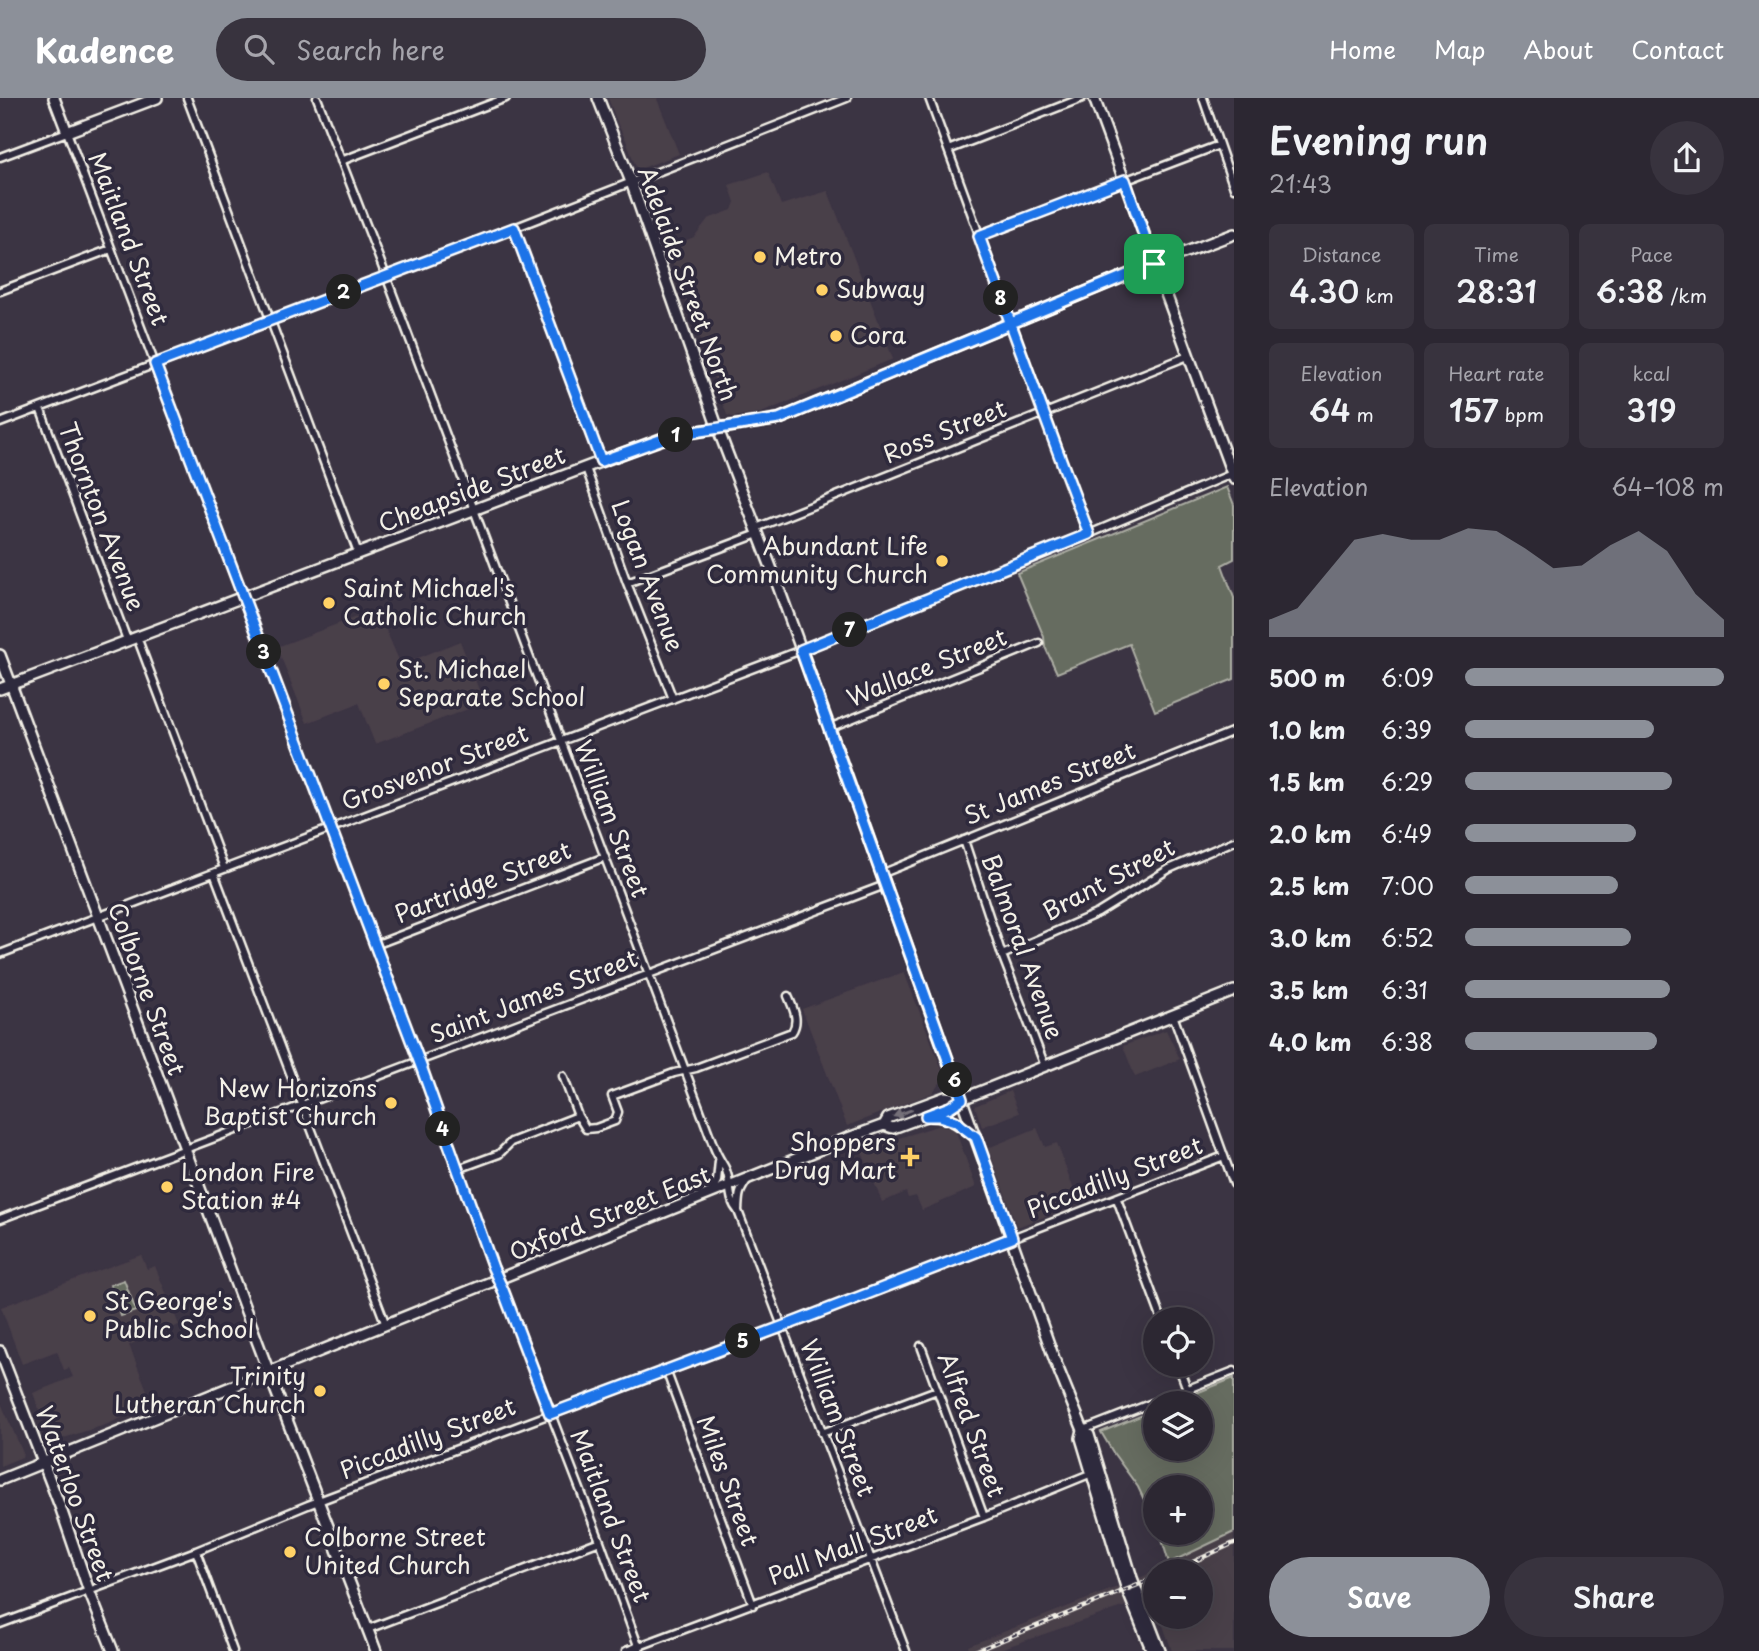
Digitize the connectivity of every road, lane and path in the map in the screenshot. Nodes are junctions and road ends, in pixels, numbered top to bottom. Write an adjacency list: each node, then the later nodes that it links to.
1 (54, 98): 12 (main road, Maitland Street)
2 (158, 98): 12 (main road)
3 (187, 98): 27 (street)
4 (317, 98): 16 (street, William Street)
5 (506, 98): 16 (street)
6 (598, 98): 18 (main road, Adelaide Street North)
7 (847, 98): 18 (street)
8 (929, 98): 14 (street)
9 (1082, 98): 14 (street)
10 (1094, 98): 17 (main road)
11 (1203, 98): 13 (street)
12 (67, 132): 15 (street); 23 (street, Maitland Street)
13 (1219, 145): 17 (street); 19 (street)
14 (948, 150): 22 (street)
15 (0, 157)
16 (341, 160): 25 (street, William Street)
17 (1125, 180): 22 (street); 24 (main road)
18 (631, 182): 20 (street); 34 (main road, Adelaide Street North)
19 (1234, 188)
20 (514, 228): 25 (street); 35 (street)
21 (1234, 234): 24 (main road, Cheapside Street)
22 (979, 236): 28 (street)
23 (111, 249): 26 (street); 30 (street, Maitland Street)
24 (1154, 264): 28 (main road, Cheapside Street); 29 (main road)
25 (386, 276): 27 (street); 38 (street, William Street)
26 (0, 291)
27 (271, 319): 30 (street); 41 (street)
28 (1010, 323): 32 (street); 34 (main road, Cheapside Street)
29 (1188, 356): 32 (street, Ross Street); 37 (main road)
30 (155, 364): 31 (street); 43 (street, Maitland Street)
31 (40, 408): 33 (street); 44 (street, Thornton Avenue)
32 (1044, 414): 39 (street, Ross Street); 40 (street)
33 (0, 423)
34 (718, 429): 35 (main road, Cheapside Street); 39 (main road, Adelaide Street North)
35 (601, 461): 36 (main road, Cheapside Street)
36 (586, 468): 38 (main road, Cheapside Street); 42 (street, Logan Avenue)
37 (1233, 475): 40 (street, Grosvenor Street)
38 (474, 510): 41 (main road, Cheapside Street); 53 (street, William Street)
39 (757, 531): 42 (street, Ross Street); 46 (main road, Adelaide Street North)
40 (1089, 534): 46 (street, Grosvenor Street)
41 (358, 553): 43 (main road, Cheapside Street)
42 (628, 583): 50 (street, Logan Avenue)
43 (243, 596): 44 (main road, Cheapside Street); 54 (street, Maitland Street)
44 (132, 638): 48 (main road, Cheapside Street); 58 (street, Thornton Avenue)
45 (1039, 643): 51 (street, Wallace Street)
46 (801, 650): 50 (street, Grosvenor Street); 51 (main road, Adelaide Street North)
47 (0, 655): 48 (main road, Colborne Street)
48 (11, 685): 49 (main road, Cheapside Street); 62 (main road, Colborne Street)
49 (0, 689)
50 (673, 699): 53 (street, Grosvenor Street)
51 (829, 728): 60 (main road, Adelaide Street North)
52 (1234, 731): 55 (street, St James Street)
53 (561, 741): 54 (street, Grosvenor Street); 57 (street, William Street)
54 (330, 828): 58 (street, Grosvenor Street); 63 (street, Maitland Street)
55 (964, 840): 60 (street, St James Street); 65 (street, Balmoral Avenue)
56 (1234, 841): 65 (street, Brant Street)
57 (605, 857): 63 (street, Partridge Street); 66 (street, William Street)
58 (224, 869): 59 (street, Grosvenor Street)
59 (214, 873): 62 (street, Grosvenor Street); 75 (street)
60 (881, 874): 61 (main road, Adelaide Street North)
61 (885, 885): 66 (street, Saint James Street); 74 (main road, Adelaide Street North)
62 (99, 917): 64 (street, Grosvenor Street); 80 (main road, Colborne Street)
63 (375, 945): 70 (street, Maitland Street)
64 (0, 954)
65 (1003, 955): 71 (street, Balmoral Avenue)
66 (649, 974): 70 (street, Saint James Street); 72 (street, William Street)
67 (1234, 991): 69 (main road, Oxford Street East)
68 (788, 996): 72 (street)
69 (1172, 1015): 71 (main road, Oxford Street East); 81 (street)
70 (419, 1061): 75 (street, Saint James Street); 83 (street, Maitland Street)
71 (1045, 1066): 74 (main road, Oxford Street East)
72 (686, 1071): 76 (street); 82 (street, William Street)
73 (563, 1076): 76 (street)
74 (962, 1099): 77 (main road, Oxford Street East); 78 (main road, Oxford Street East, one-way to 78); 79 (main road, Adelaide Street North)
75 (302, 1106): 80 (street, Saint James Street); 94 (street)
76 (578, 1116): 83 (street)
77 (926, 1116): 78 (main road, Oxford Street East); 79 (main road)
78 (884, 1125): 84 (main road, Oxford Street East)
79 (976, 1137): 91 (main road, Adelaide Street North)
80 (185, 1150): 90 (street, Saint James Street); 100 (main road, Colborne Street)
81 (1224, 1156): 85 (street); 88 (street, Piccadilly Street)
82 (719, 1161): 86 (street, William Street); 87 (street)
83 (458, 1168): 92 (street, Maitland Street)
84 (748, 1179): 86 (main road, Oxford Street East); 89 (street)
85 (1234, 1184)
86 (729, 1186): 87 (main road, Oxford Street East); 89 (street, William Street)
87 (709, 1195): 92 (main road, Oxford Street East)
88 (1117, 1199): 91 (street, Piccadilly Street); 93 (street)
89 (737, 1211): 95 (street, William Street)
90 (0, 1219)
91 (1012, 1238): 95 (street, Piccadilly Street); 105 (main road, Adelaide Street North)
92 (498, 1280): 94 (main road, Oxford Street East); 104 (street, Maitland Street)
93 (1157, 1307)
94 (386, 1325): 100 (main road, Oxford Street East)
95 (782, 1327): 98 (street, Piccadilly Street); 106 (street, William Street)
96 (921, 1346): 103 (street, Alfred Street)
97 (0, 1351): 107 (main road, Waterloo Street)
98 (666, 1370): 104 (street, Piccadilly Street); 116 (street, Miles Street)
99 (1234, 1371): 102 (street)
100 (269, 1372): 107 (main road, Oxford Street East); 110 (main road, Colborne Street)
101 (1182, 1377): 102 (street)
102 (1187, 1389): 105 (street)
103 (937, 1390): 106 (street); 111 (street, Alfred Street)
104 (550, 1414): 110 (street, Piccadilly Street); 112 (street, Maitland Street)
105 (1083, 1430): 108 (main road, Adelaide Street North); 126 (main road, Adelaide Street North)
106 (822, 1433): 114 (street, William Street)
107 (43, 1463): 109 (main road, Oxford Street East); 115 (main road, Waterloo Street)
108 (1092, 1473): 111 (street, Pall Mall Street); 125 (main road, Adelaide Street North)
109 (0, 1480)
110 (318, 1501): 113 (street, Piccadilly Street); 118 (main road, Colborne Street)
111 (984, 1517): 114 (street, Pall Mall Street)
112 (600, 1541): 118 (street); 119 (street, Maitland Street)
113 (196, 1551): 115 (street, Piccadilly Street); 121 (street)
114 (871, 1560): 116 (street, Pall Mall Street); 124 (street, William Street)
115 (89, 1591): 117 (street, Piccadilly Street); 120 (main road, Waterloo Street)
116 (753, 1605): 119 (street, Pall Mall Street)
117 (0, 1624)
118 (368, 1629): 122 (main road, Colborne Street)
119 (639, 1649): 123 (street, Pall Mall Street)
120 (113, 1651)
121 (233, 1651)
122 (376, 1651)
123 (626, 1651)
124 (905, 1651)
125 (1152, 1651)
126 (1160, 1651)

